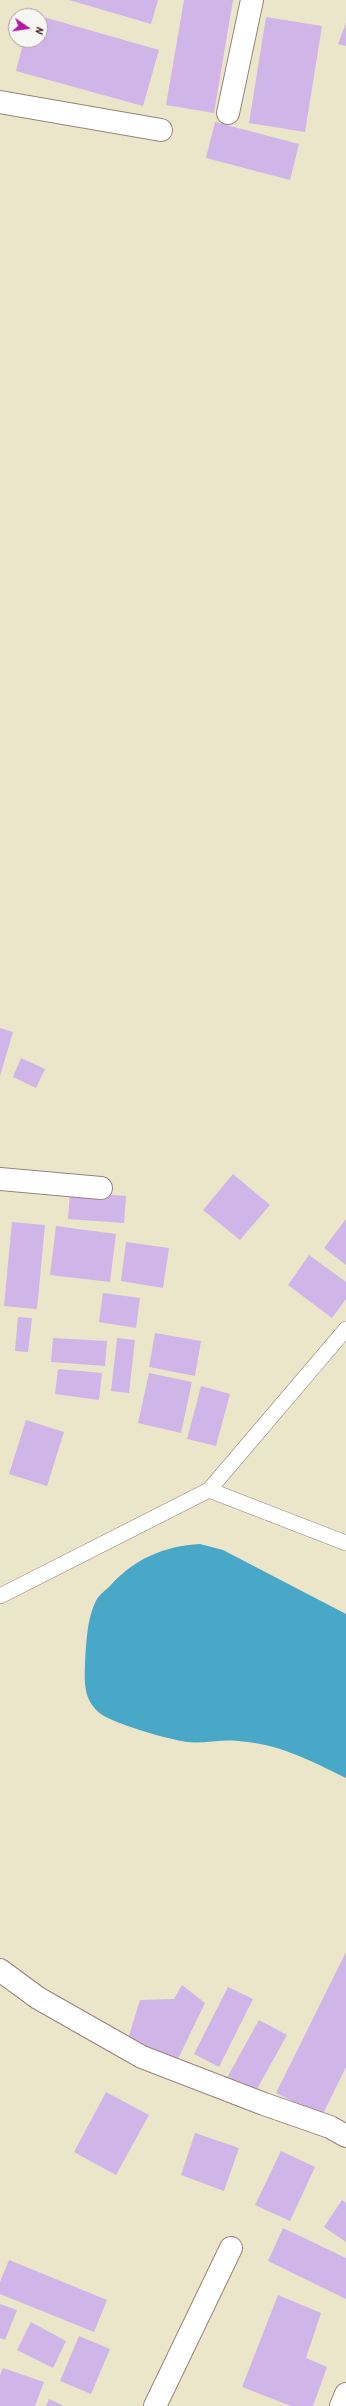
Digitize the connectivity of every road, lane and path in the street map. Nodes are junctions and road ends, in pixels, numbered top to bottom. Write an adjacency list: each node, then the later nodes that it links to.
1 (252, 0): 3 (street)
2 (0, 102): 4 (street)
3 (228, 113)
4 (161, 130)
5 (0, 1179): 6 (street)
6 (100, 1188)
7 (346, 1329): 8 (lane)
8 (209, 1490): 9 (lane); 10 (lane)
9 (346, 1543)
10 (0, 1596)
11 (0, 1970): 12 (street)
12 (346, 2136)
13 (231, 2248): 15 (street)
14 (346, 2394): 16 (street)
15 (155, 2406)
16 (341, 2406)

